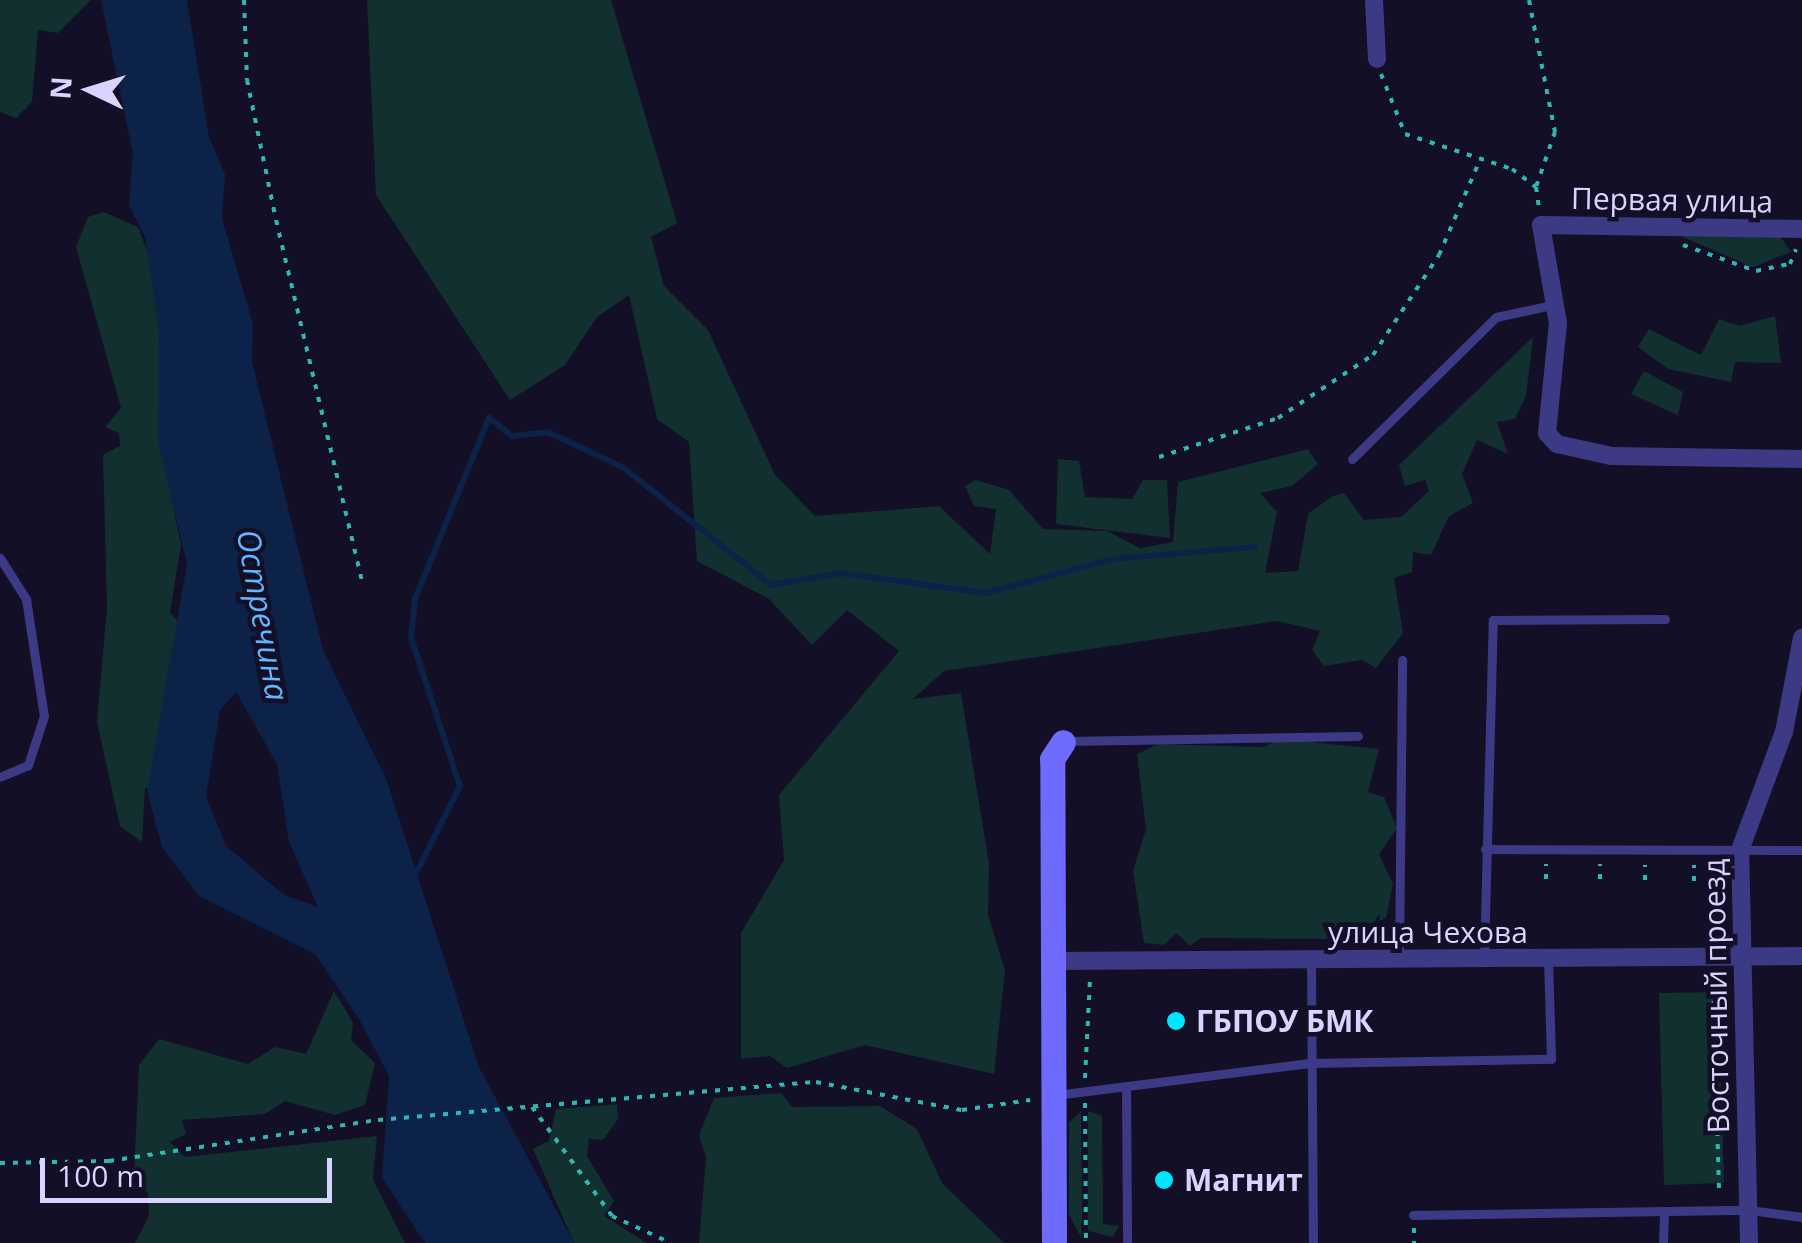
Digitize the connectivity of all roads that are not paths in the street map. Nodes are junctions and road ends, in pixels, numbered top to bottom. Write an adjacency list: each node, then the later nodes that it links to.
1 (1374, 0): 2 (street)
2 (1378, 60)
3 (1802, 230): 4 (street, Первая улица)
4 (1552, 304): 5 (street); 6 (lane)
5 (1802, 459)
6 (1352, 460)
7 (0, 558): 13 (lane)
8 (1665, 619): 14 (lane)
9 (1802, 638): 15 (street, Восточный проезд)
10 (1402, 660): 20 (lane)
11 (1358, 736): 12 (lane)
12 (1063, 742): 23 (street)
13 (0, 777)
14 (1485, 849): 15 (lane); 21 (lane)
15 (1740, 850): 16 (lane); 18 (street, Восточный проезд)
16 (1802, 850)
17 (1802, 956): 18 (street, улица Чехова)
18 (1740, 958): 22 (street, улица Чехова); 27 (street, Восточный проезд)
19 (1310, 960): 20 (street, улица Чехова); 23 (street, улица Чехова); 24 (lane)
20 (1399, 960): 21 (street, улица Чехова)
21 (1484, 960): 22 (street, улица Чехова)
22 (1548, 960): 24 (lane)
23 (1053, 961): 26 (street)
24 (1310, 1063): 25 (lane); 34 (lane)
25 (1126, 1086): 26 (lane); 33 (lane)
26 (1053, 1096): 32 (street)
27 (1749, 1210): 28 (lane); 30 (lane); 31 (street, Восточный проезд)
28 (1664, 1211): 29 (lane); 35 (lane)
29 (1413, 1216)
30 (1802, 1217)
31 (1749, 1237)
32 (1054, 1243)
33 (1128, 1243)
34 (1313, 1243)
35 (1663, 1243)

